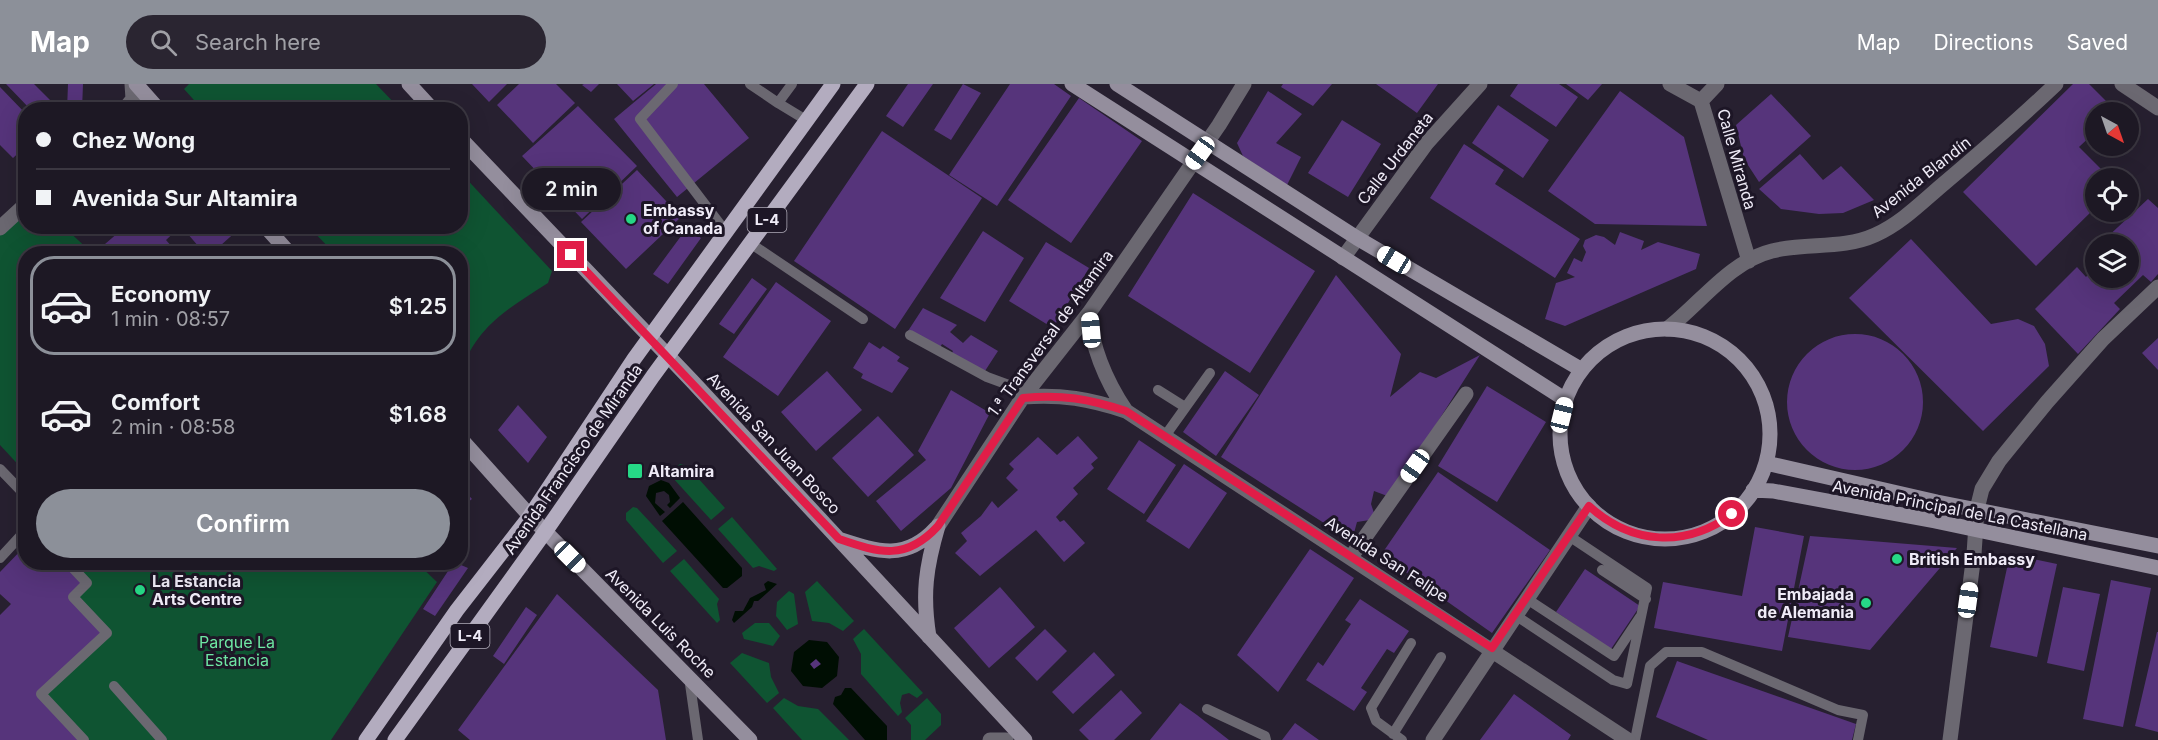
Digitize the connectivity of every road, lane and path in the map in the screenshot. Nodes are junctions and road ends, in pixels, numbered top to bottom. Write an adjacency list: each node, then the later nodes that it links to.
1 (409, 84): 19 (street)
2 (673, 84): 28 (lane)
3 (750, 84): 20 (lane)
4 (792, 84): 20 (lane)
5 (833, 84): 22 (main road, Avenida Francisco de Miranda / L-4)
6 (867, 84): 31 (main road, Avenida Francisco de Miranda / L-4)
7 (1072, 84): 25 (street)
8 (1117, 84): 23 (street)
9 (1244, 84): 23 (street, 1.ª Transversal de Altamira)
10 (1480, 84): 30 (street, Calle Urdaneta)
11 (1670, 84): 16 (street, Calle Miranda)
12 (1717, 84): 16 (street)
13 (2056, 84): 34 (street, Avenida Blandín)
14 (2122, 84): 21 (street)
15 (141, 86): 17 (street); 18 (street)
16 (1701, 101): 34 (street, Calle Miranda)
17 (131, 102)
18 (153, 102)
19 (426, 102)
20 (778, 103): 22 (lane)
21 (2158, 108)
22 (806, 120): 28 (main road, Avenida Francisco de Miranda / L-4)
23 (1207, 143): 25 (street, 1.ª Transversal de Altamira); 30 (street)
24 (468, 146): 40 (street, Avenida San Juan Bosco)
25 (1193, 163): 33 (street); 36 (street, 1.ª Transversal de Altamira)
26 (18, 211): 27 (street)
27 (0, 228)
28 (726, 232): 40 (main road, Avenida Francisco de Miranda / L-4)
29 (273, 234): 32 (street)
30 (1357, 238): 33 (street, Calle Urdaneta); 42 (street)
31 (750, 243): 37 (lane); 41 (main road, Avenida Francisco de Miranda / L-4)
32 (283, 246)
33 (1343, 258): 47 (street)
34 (1749, 261): 38 (street, Avenida Blandín)
35 (2158, 287): 57 (street)
36 (1089, 313): 46 (street, 1.ª Transversal de Altamira); 49 (street, Avenida San Felipe)
37 (863, 319)
38 (1667, 329): 42 (street); 52 (street)
39 (910, 335): 46 (lane)
40 (650, 338): 41 (street, Avenida San Juan Bosco); 58 (main road, Avenida Francisco de Miranda / L-4)
41 (668, 356): 61 (main road, Avenida Francisco de Miranda / L-4); 64 (street, Avenida San Juan Bosco)
42 (1582, 370): 47 (street)
43 (1210, 373): 48 (lane)
44 (1158, 390): 48 (lane)
45 (1466, 394): 66 (street)
46 (1026, 395): 49 (street, Avenida San Felipe); 59 (street, 1.ª Transversal de Altamira)
47 (1566, 400): 56 (street)
48 (1185, 407): 50 (lane)
49 (1126, 411): 50 (street, Avenida San Felipe)
50 (1165, 436): 66 (street, Avenida San Felipe)
51 (468, 447): 58 (street, Avenida Luis Roche)
52 (1766, 463): 55 (street); 57 (street, Avenida Principal de La Castellana)
53 (0, 469): 54 (lane)
54 (18, 488)
55 (1754, 490): 56 (street); 60 (street, Avenida Principal de La Castellana)
56 (1589, 506): 62 (street)
57 (1977, 510): 60 (street); 65 (street, Avenida Principal de La Castellana)
58 (530, 516): 61 (street, Avenida Luis Roche); 85 (main road, Avenida Francisco de Miranda / L-4)
59 (938, 526): 64 (street); 75 (street)
60 (1976, 531): 68 (street, Avenida Principal de La Castellana); 97 (street)
61 (545, 532): 79 (street, Avenida Luis Roche); 86 (main road, Avenida Francisco de Miranda / L-4)
62 (1569, 536): 71 (street); 72 (lane)
63 (18, 539): 67 (lane)
64 (839, 539): 75 (street, Avenida San Juan Bosco)
65 (2158, 546)
66 (1351, 557): 77 (street, Avenida San Felipe)
67 (0, 558)
68 (2158, 568)
69 (74, 570): 83 (lane)
70 (1602, 570): 72 (lane)
71 (1527, 599): 73 (lane); 74 (street)
72 (1646, 599): 73 (lane)
73 (1643, 612): 74 (lane)
74 (1515, 615): 77 (street)
75 (929, 637): 91 (street, Avenida San Juan Bosco)
76 (1411, 643): 82 (lane)
77 (1492, 648): 93 (street); 94 (street, Avenida San Felipe)
78 (1441, 657): 82 (lane)
79 (689, 676): 87 (lane); 88 (street, Avenida Luis Roche)
80 (114, 686): 84 (lane)
81 (1207, 709): 92 (lane)
82 (1397, 737)
83 (84, 740)
84 (162, 740)
85 (366, 740)
86 (395, 740)
87 (698, 740)
88 (750, 740)
89 (990, 740): 90 (street)
90 (1006, 740)
91 (1025, 740)
92 (1266, 740)
93 (1432, 740)
94 (1628, 740)
95 (1635, 740): 96 (lane)
96 (1858, 740)
97 (1950, 740)

